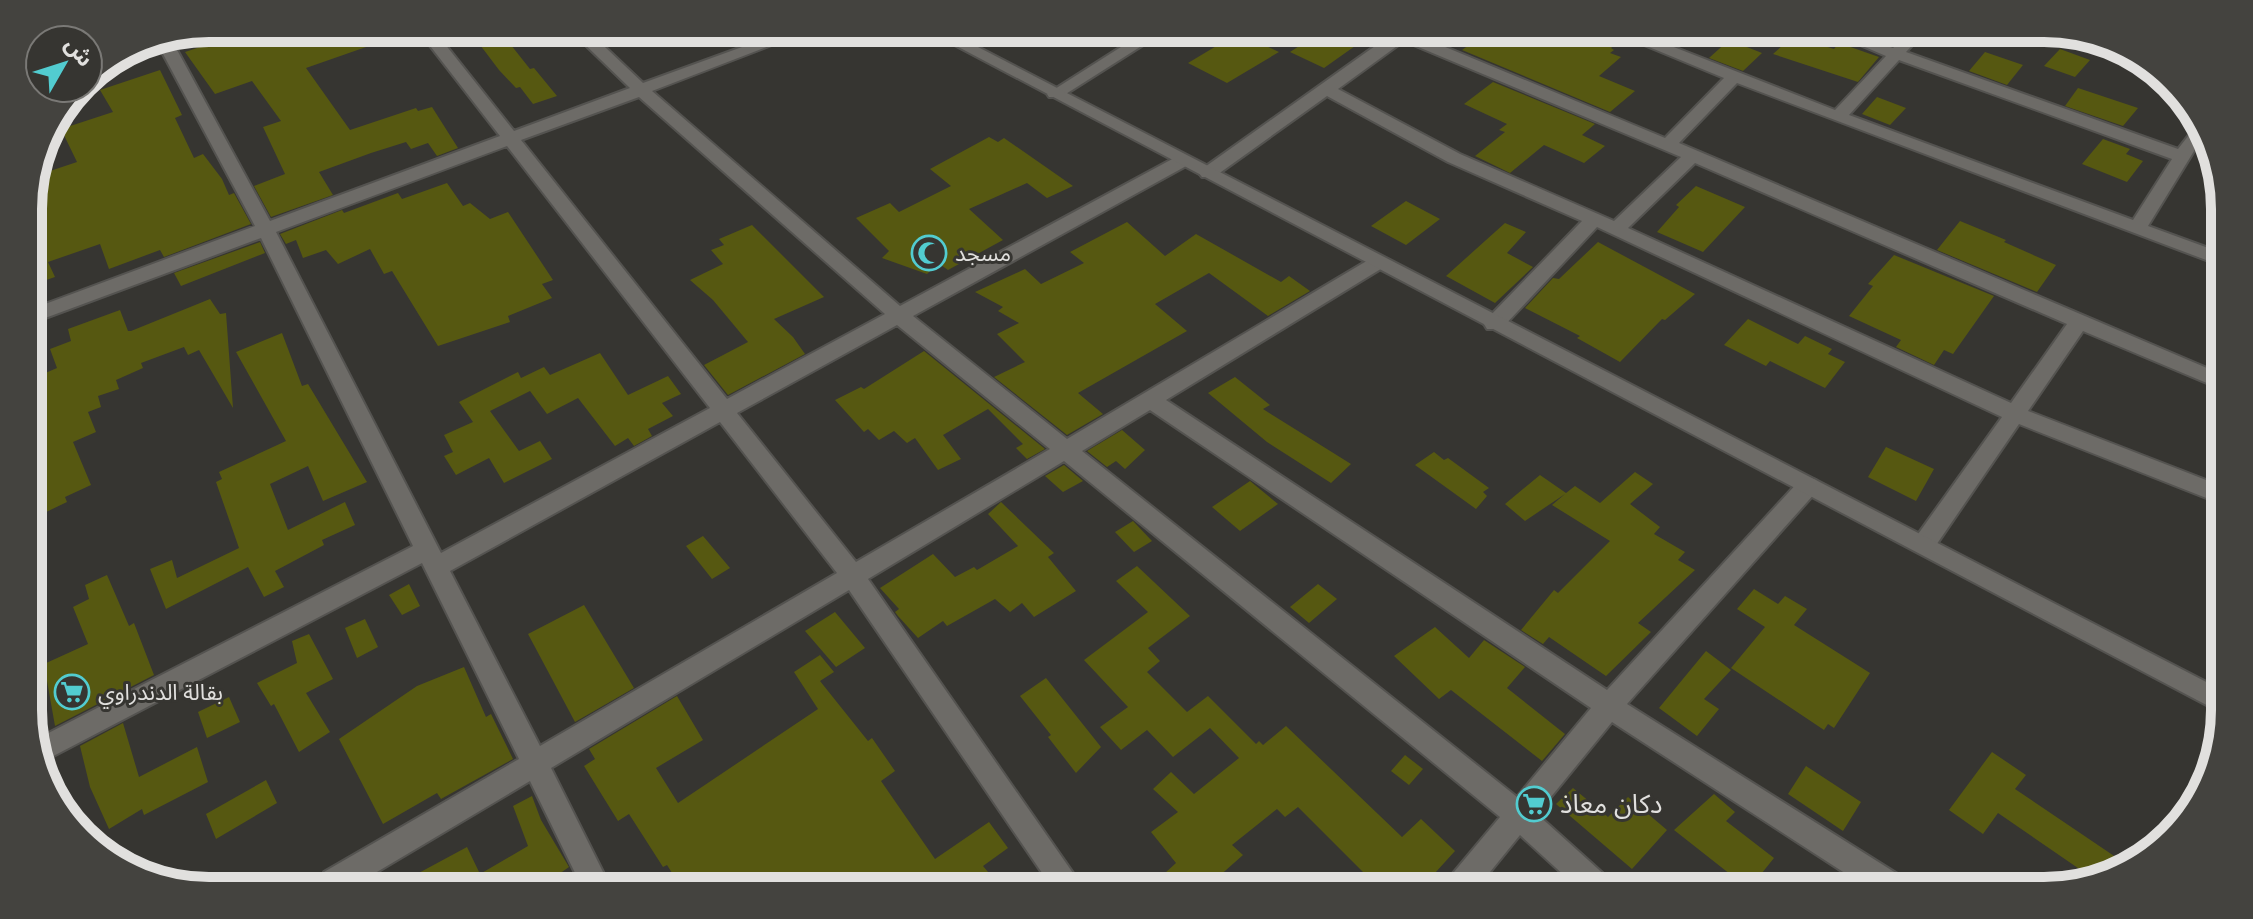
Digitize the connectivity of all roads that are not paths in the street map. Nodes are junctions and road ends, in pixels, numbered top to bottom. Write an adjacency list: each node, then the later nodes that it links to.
1 (435, 42): 18 (street)
2 (591, 42): 15 (street)
3 (771, 42): 15 (street)
4 (957, 42): 16 (street)
5 (1139, 42): 16 (street)
6 (1393, 42): 14 (street)
7 (1419, 42): 20 (street)
8 (1646, 42): 13 (street)
9 (1863, 42): 12 (street)
10 (1907, 42): 12 (street)
11 (168, 48): 28 (street)
12 (1896, 54): 17 (street); 22 (street)
13 (1735, 76): 17 (street); 20 (street)
14 (1328, 90): 24 (street); 25 (street)
15 (642, 91): 18 (street); 32 (street)
16 (1055, 94): 23 (street)
17 (1838, 117): 27 (street)
18 (510, 136): 28 (street); 37 (street)
19 (2195, 137): 22 (street)
20 (1668, 145): 21 (street)
21 (1693, 155): 26 (street); 33 (street)
22 (2183, 157): 27 (street)
23 (1182, 161): 24 (street); 32 (street)
24 (1208, 173): 30 (street)
25 (1594, 219): 26 (street); 34 (street)
26 (1616, 229): 38 (street)
27 (2137, 229): 29 (street)
28 (266, 230): 31 (street); 43 (street)
29 (2211, 256)
30 (1377, 263): 34 (street); 36 (street)
31 (42, 312)
32 (898, 315): 37 (street); 39 (street)
33 (2080, 321): 35 (street); 38 (street)
34 (1494, 324): 40 (street)
35 (2211, 378)
36 (1150, 399): 39 (street); 46 (street)
37 (725, 412): 43 (street); 44 (street)
38 (2015, 414): 41 (street); 42 (street)
39 (1068, 449): 44 (street); 49 (street)
40 (1808, 486): 42 (street); 46 (street)
41 (2211, 491)
42 (1924, 544): 45 (street)
43 (430, 559): 47 (street); 48 (street)
44 (853, 576): 48 (street); 52 (street)
45 (2211, 696)
46 (1609, 706): 49 (street); 55 (street)
47 (46, 747)
48 (535, 765): 50 (street); 51 (street)
49 (1518, 815): 53 (street); 54 (street)
50 (343, 877)
51 (592, 877)
52 (1062, 877)
53 (1468, 877)
54 (1586, 877)
55 (1877, 877)

